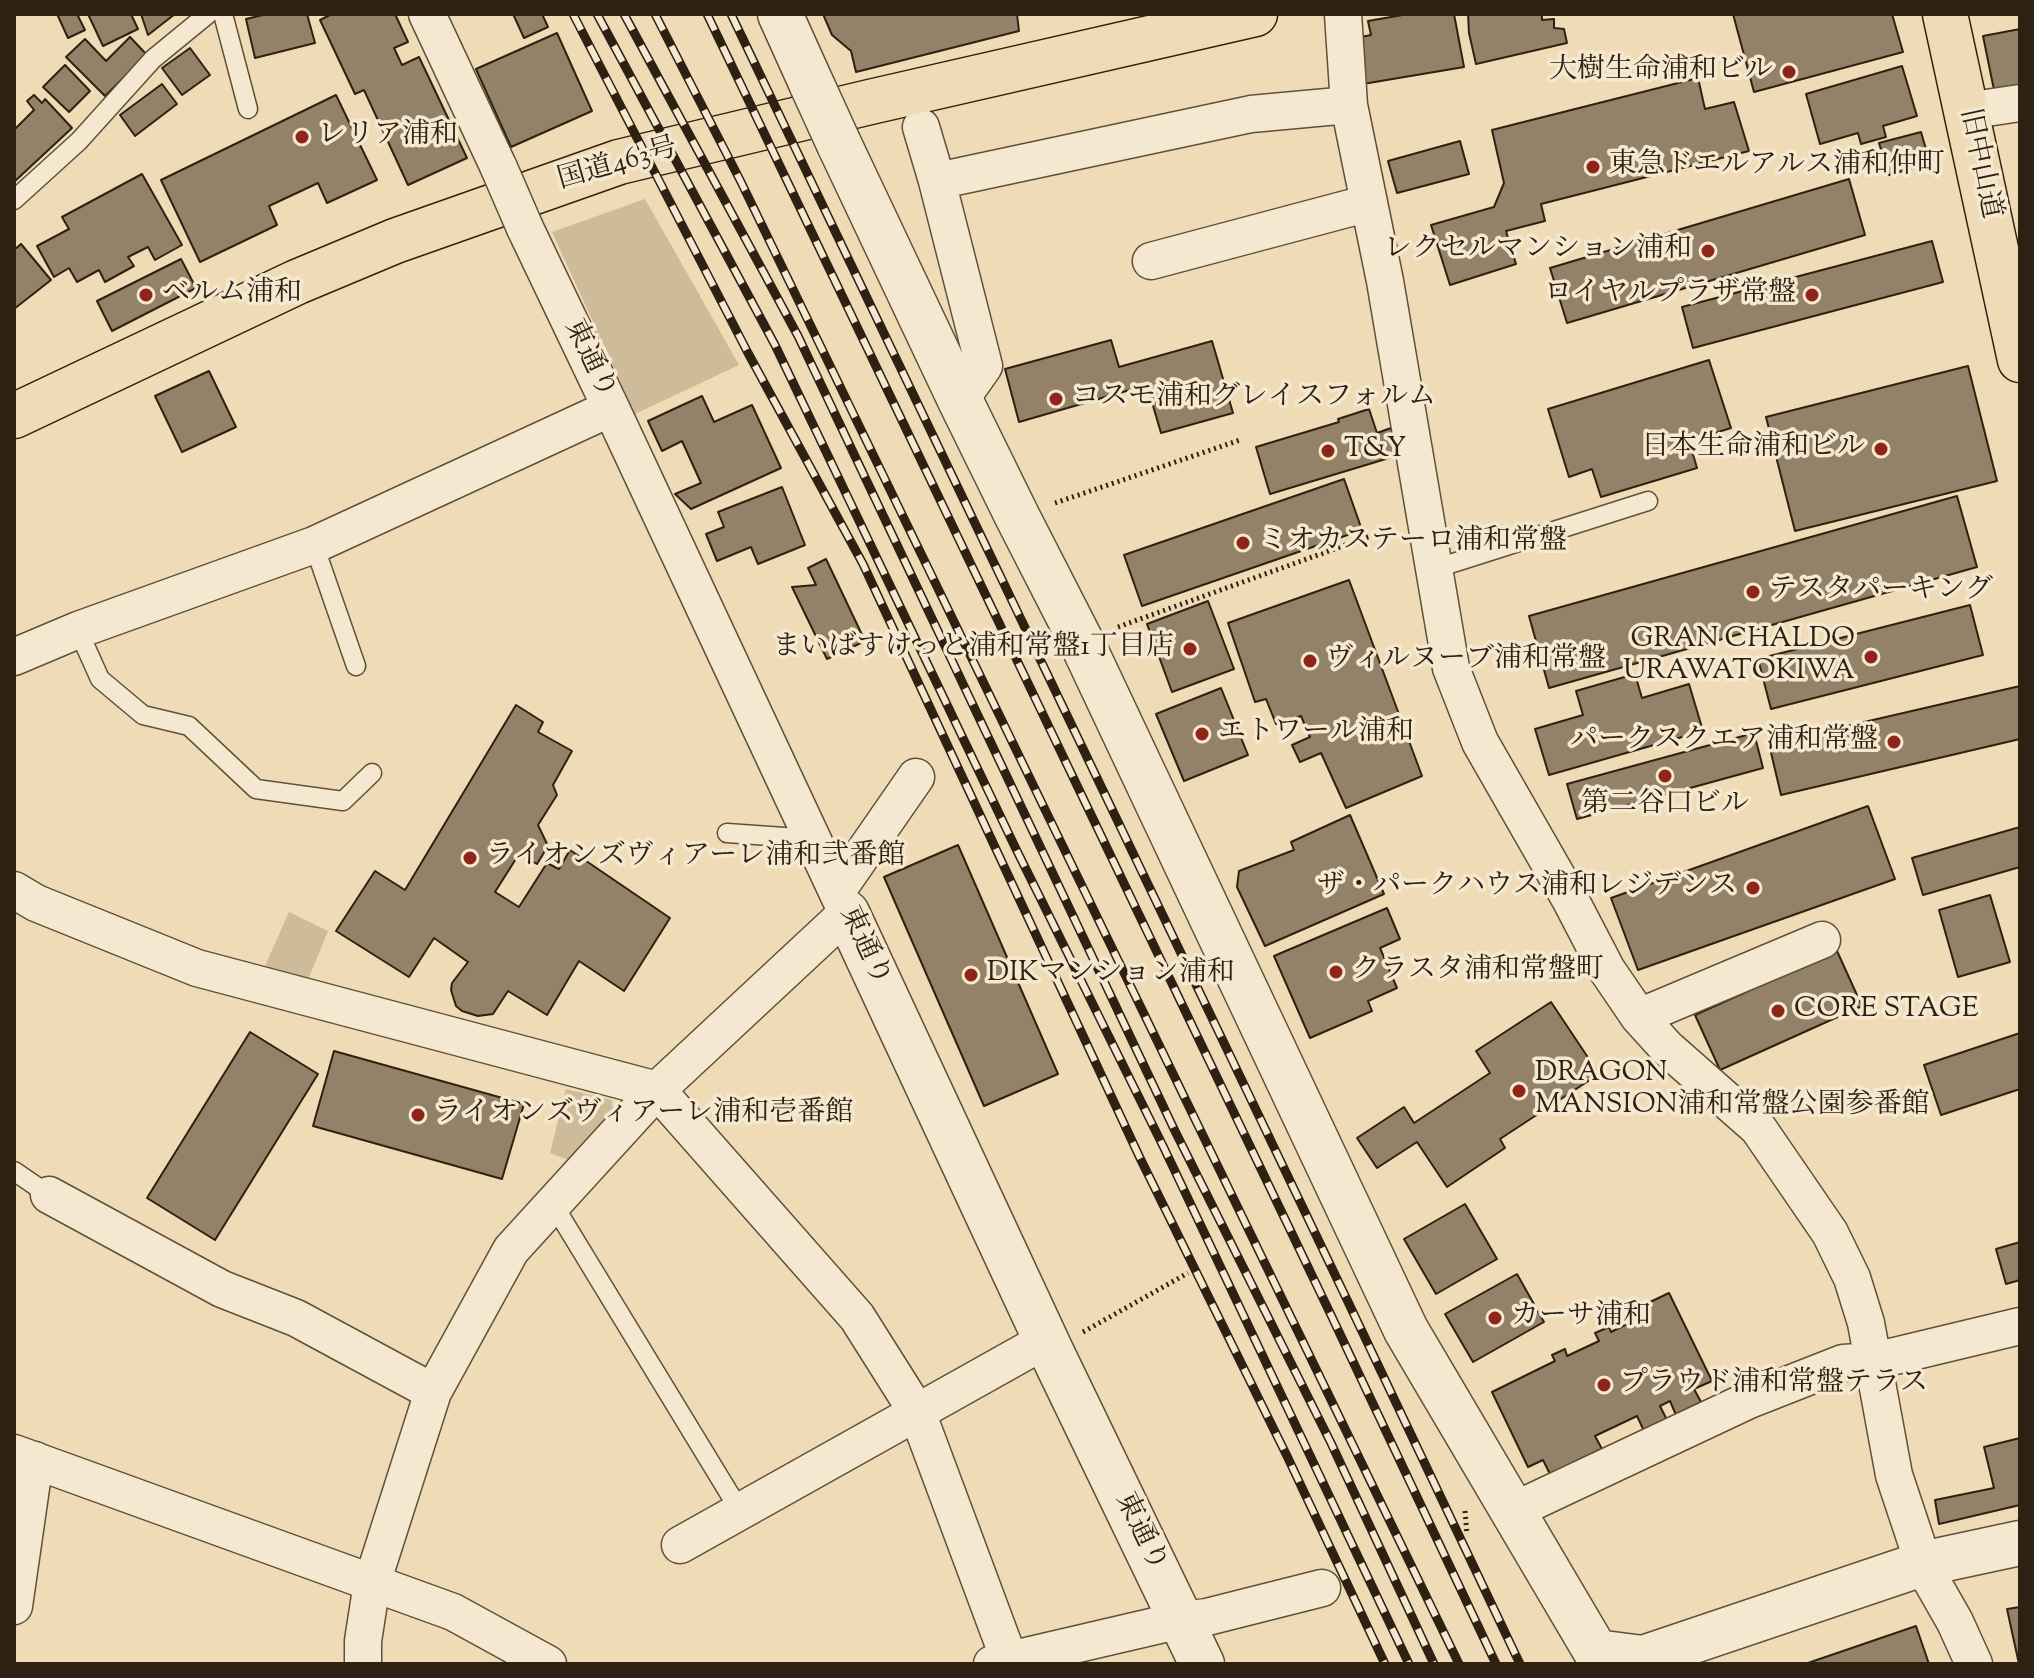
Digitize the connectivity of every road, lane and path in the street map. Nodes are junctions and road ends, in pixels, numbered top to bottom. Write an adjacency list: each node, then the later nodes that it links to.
1 (208, 14): 14 (lane)
2 (223, 14): 10 (lane)
3 (427, 14): 19 (street, 東通り, bridge)
4 (780, 14): 18 (street, bridge)
5 (1255, 14): 20 (main road, 国道463号)
6 (1343, 14): 9 (street)
7 (1945, 14): 11 (main road, 旧中山道)
8 (2020, 103): 11 (street)
9 (1349, 105): 13 (street); 15 (street)
10 (248, 109)
11 (1966, 111): 17 (main road, 旧中山道)
12 (921, 127): 13 (street)
13 (937, 181): 18 (street)
14 (14, 200)
15 (1369, 203): 16 (street); 24 (street)
16 (1151, 261)
17 (2020, 360)
18 (960, 400): 23 (street)
19 (611, 408): 25 (street); 34 (street, 東通り)
20 (14, 416)
21 (1240, 440): 23 (path)
22 (1648, 501): 26 (lane)
23 (1017, 516): 28 (street)
24 (1425, 516): 26 (street); 28 (path)
25 (314, 545): 27 (street); 30 (lane)
26 (1434, 569): 38 (street)
27 (78, 630): 29 (street); 31 (lane)
28 (1081, 641): 52 (street)
29 (14, 657)
30 (356, 666)
31 (372, 773)
32 (916, 777): 36 (street)
33 (727, 833): 34 (lane)
34 (813, 839): 36 (street, 東通り)
35 (14, 890): 39 (street)
36 (842, 902): 39 (street); 45 (street, 東通り)
37 (1822, 940): 38 (street)
38 (1639, 1017): 46 (street)
39 (657, 1090): 42 (street); 48 (street)
40 (14, 1171): 41 (lane)
41 (49, 1195): 47 (street)
42 (553, 1204): 47 (street); 51 (lane)
43 (1188, 1273): 45 (path)
44 (2020, 1326): 46 (street)
45 (1049, 1345): 48 (street); 60 (street, 東通り)
46 (1874, 1361): 52 (street); 56 (street)
47 (433, 1392): 57 (street)
48 (917, 1412): 51 (street); 62 (street)
49 (24, 1456): 57 (street); 59 (street)
50 (1464, 1502): 53 (path)
51 (740, 1511): 55 (street)
52 (1513, 1511): 61 (street)
53 (1467, 1535)
54 (2020, 1543): 56 (street)
55 (680, 1545)
56 (1922, 1564): 61 (street); 66 (street)
57 (372, 1583): 63 (street); 64 (street)
58 (1322, 1588): 60 (street)
59 (14, 1606)
60 (1181, 1620): 62 (street); 65 (street, 東通り)
61 (1593, 1658)
62 (1000, 1661)
63 (363, 1664)
64 (548, 1664)
65 (1202, 1664)
66 (1974, 1664)

